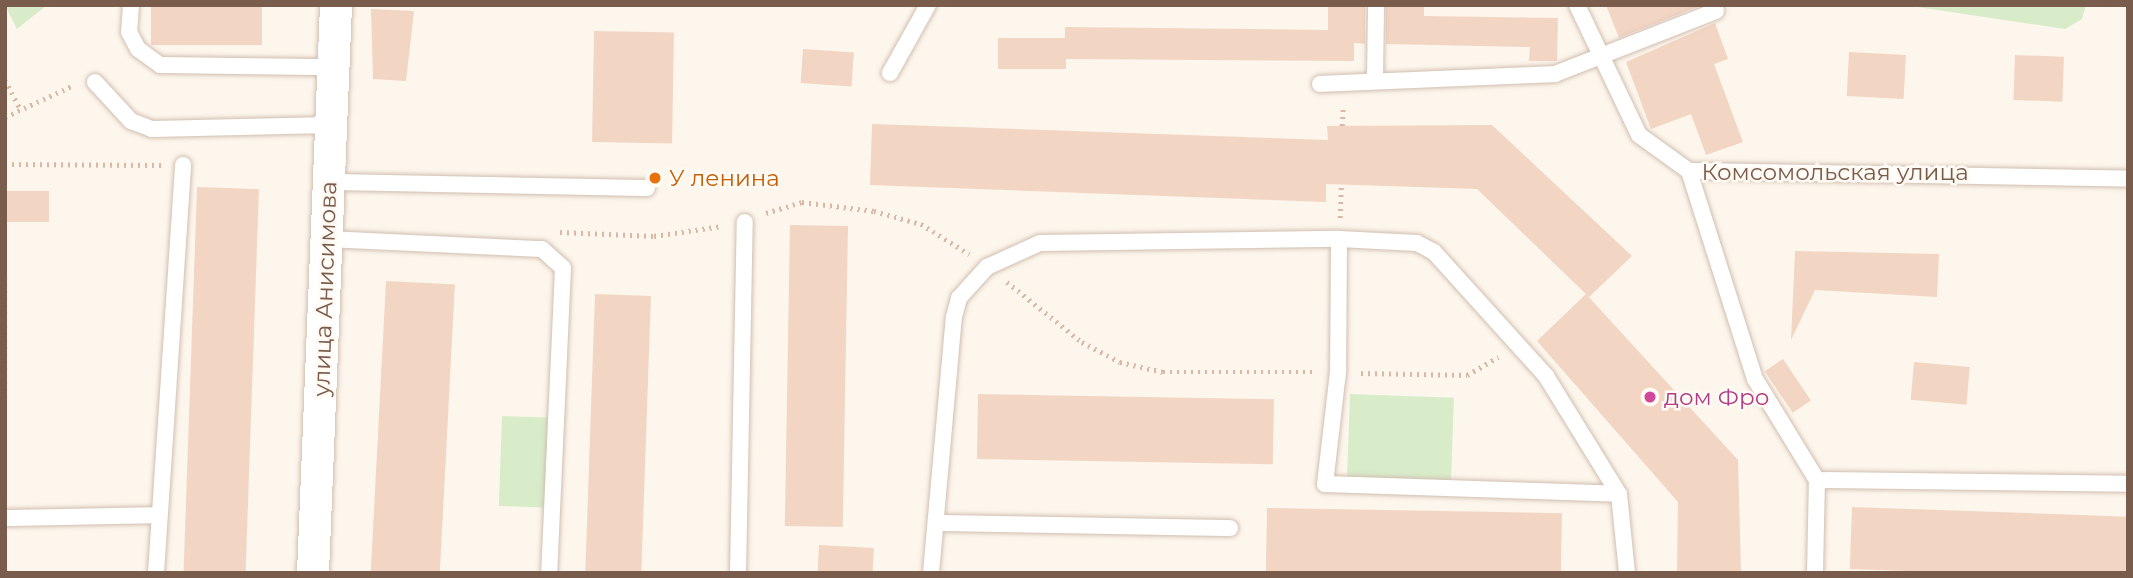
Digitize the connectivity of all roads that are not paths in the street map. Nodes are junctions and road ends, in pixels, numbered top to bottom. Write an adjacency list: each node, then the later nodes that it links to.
1 (131, 5): 8 (lane)
2 (336, 5): 8 (street, улица Анисимова)
3 (928, 5): 9 (lane)
4 (1376, 5): 10 (lane)
5 (1577, 5): 7 (lane, Комсомольская улица)
6 (1716, 11): 7 (lane)
7 (1602, 57): 10 (lane); 15 (lane, Комсомольская улица)
8 (334, 67): 13 (street, улица Анисимова)
9 (890, 73)
10 (1375, 79): 12 (lane)
11 (95, 82): 13 (lane)
12 (1320, 84)
13 (330, 125): 17 (street, улица Анисимова)
14 (183, 165): 25 (lane)
15 (1689, 171): 16 (lane, Комсомольская улица); 22 (lane)
16 (2128, 179)
17 (330, 182): 18 (lane); 20 (street, улица Анисимова)
18 (647, 188)
19 (745, 222): 32 (lane)
20 (327, 239): 30 (street, улица Анисимова); 31 (lane)
21 (1339, 239): 24 (lane); 24 (lane); 27 (lane)
22 (1817, 480): 23 (lane); 35 (lane)
23 (2128, 484)
24 (1619, 494): 34 (lane)
25 (158, 515): 26 (lane); 29 (lane)
26 (5, 518)
27 (936, 523): 28 (lane); 33 (lane)
28 (1230, 528)
29 (156, 573)
30 (313, 573)
31 (549, 573)
32 (738, 573)
33 (931, 573)
34 (1627, 573)
35 (1815, 573)

